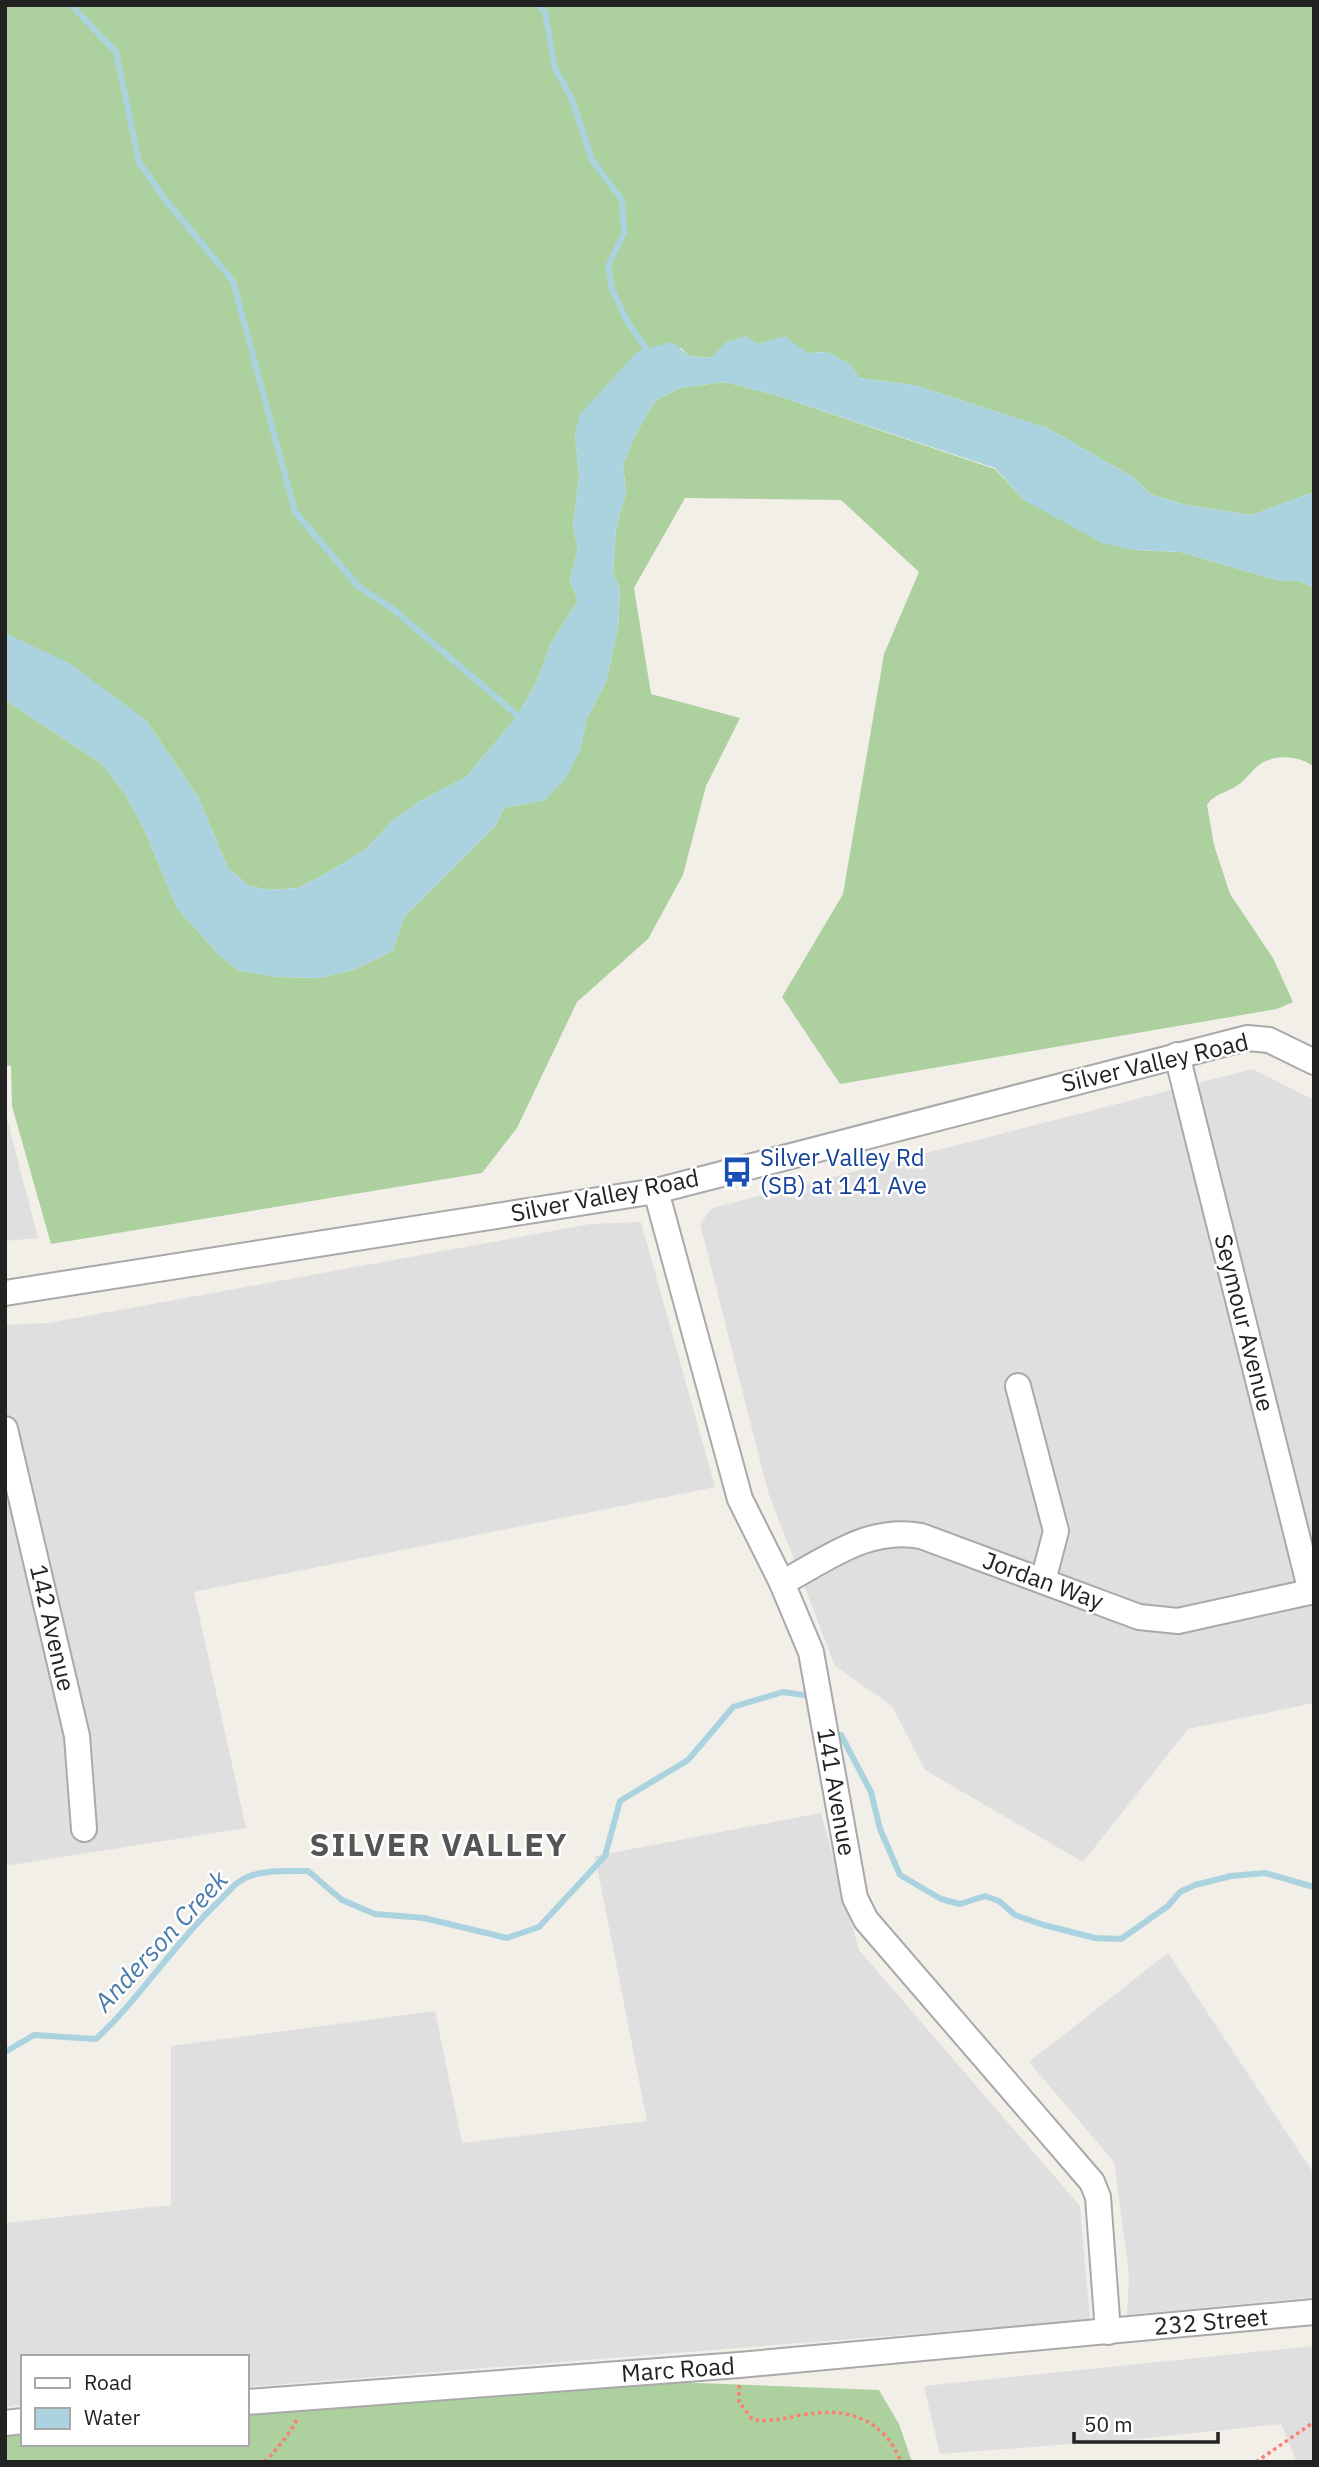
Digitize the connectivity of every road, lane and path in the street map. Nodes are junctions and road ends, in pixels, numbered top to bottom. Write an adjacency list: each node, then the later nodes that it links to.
1 (1177, 1055): 2 (street, Silver Valley Road); 3 (street, Silver Valley Road); 9 (street, Seymour Avenue)
2 (1314, 1062)
3 (656, 1191): 4 (street, Silver Valley Road); 8 (street, 141 Avenue)
4 (5, 1293)
5 (1018, 1386): 7 (street)
6 (5, 1429): 10 (street, 142 Avenue)
7 (1043, 1581): 8 (street, Jordan Way); 9 (street, Jordan Way)
8 (782, 1583): 12 (street, 141 Avenue)
9 (1312, 1591)
10 (84, 1829)
11 (1314, 2312): 12 (street, 232 Street)
12 (1108, 2332): 13 (street, Marc Road)
13 (739, 2365): 14 (street, Marc Road); 18 (path)
14 (297, 2398): 15 (street, Marc Road); 17 (path)
15 (248, 2402)
16 (1314, 2421): 19 (path)
17 (265, 2462)
18 (901, 2462)
19 (1256, 2462)

